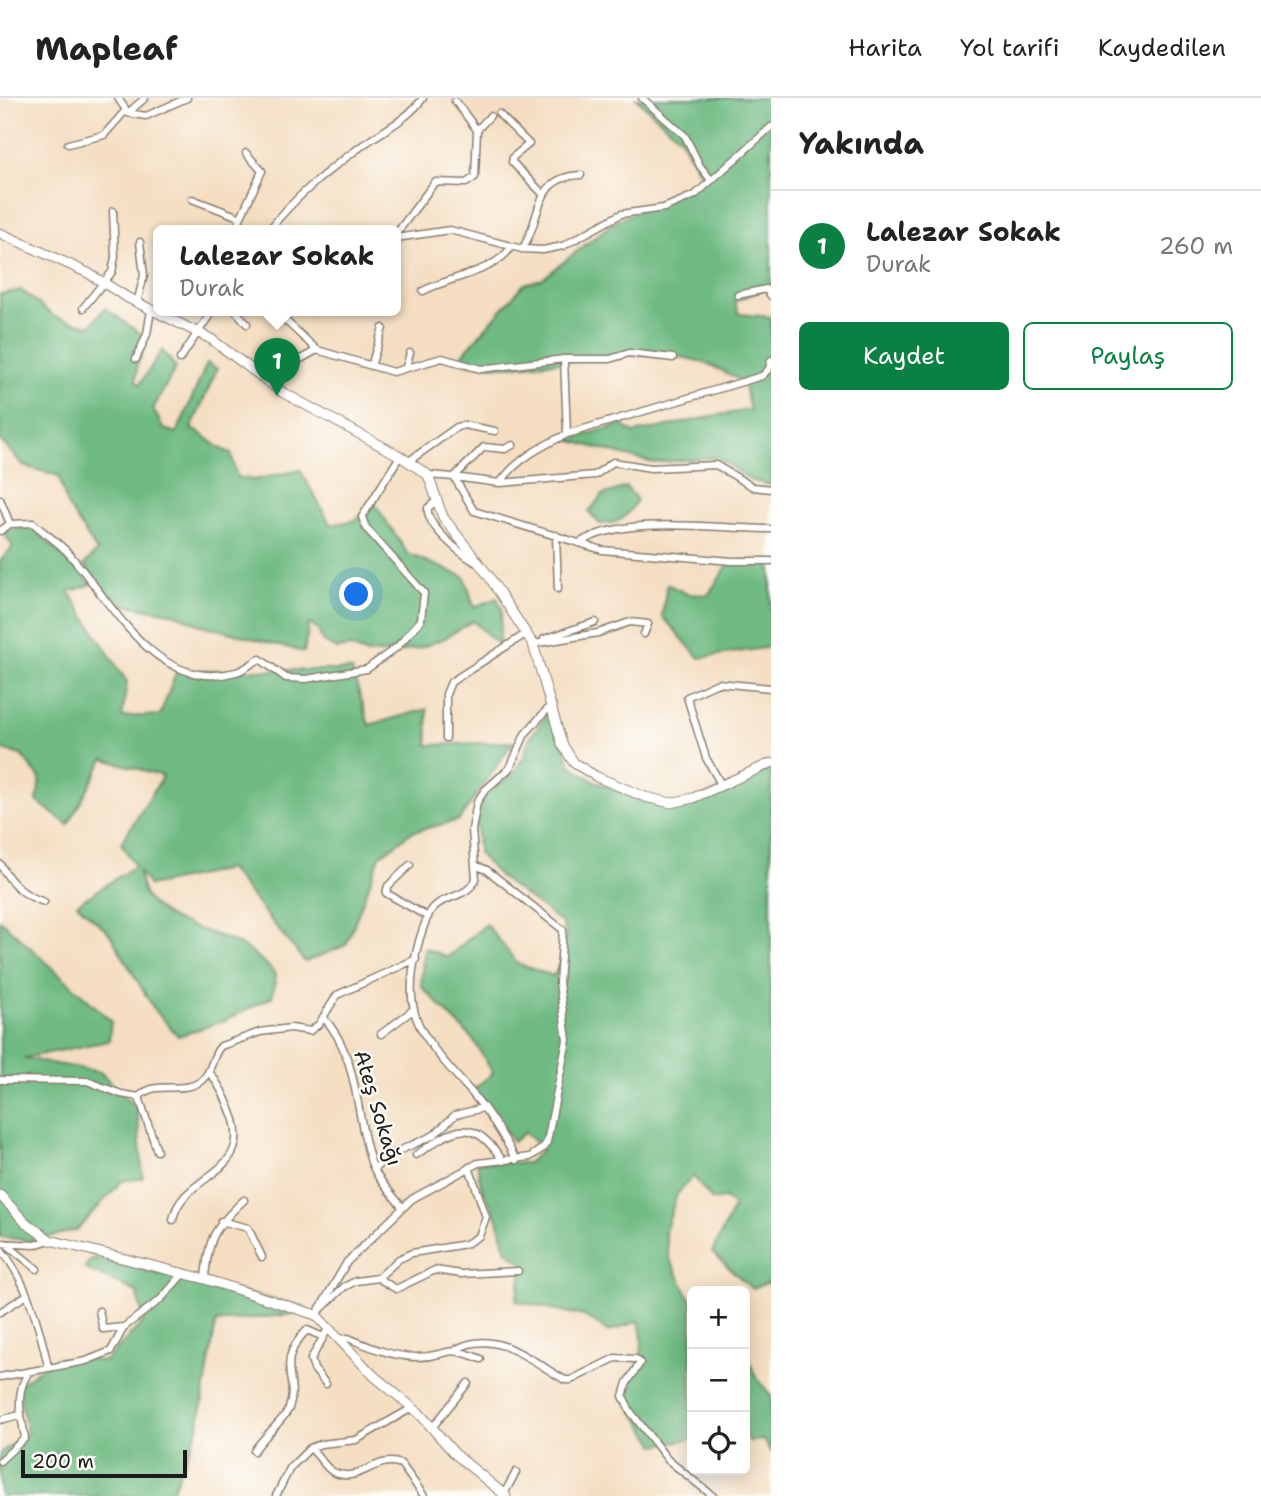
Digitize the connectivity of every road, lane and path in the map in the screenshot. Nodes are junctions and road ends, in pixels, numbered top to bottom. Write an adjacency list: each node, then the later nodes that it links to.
1 (145, 98): 7 (street)
2 (187, 98): 7 (street)
3 (423, 98): 21 (street)
4 (642, 98): 15 (street)
5 (122, 99): 7 (street)
6 (455, 101): 11 (street)
7 (127, 111): 12 (street)
8 (499, 114): 16 (street)
9 (490, 116): 11 (street)
10 (771, 127): 15 (street)
11 (477, 130): 22 (street)
12 (68, 144)
13 (246, 153): 19 (street)
14 (581, 175): 16 (street)
15 (711, 180): 27 (street)
16 (543, 194): 27 (street)
17 (192, 199): 19 (street)
18 (113, 211): 28 (street)
19 (239, 217): 20 (street)
20 (237, 225)
21 (273, 225)
22 (401, 229)
23 (0, 233): 28 (main road)
24 (401, 235): 26 (street)
25 (140, 242): 32 (street)
26 (511, 247): 27 (street); 29 (street)
27 (522, 249)
28 (105, 284): 32 (main road); 33 (street)
29 (423, 291)
30 (738, 295): 31 (street)
31 (771, 296)
32 (137, 303): 34 (main road)
33 (83, 308)
34 (151, 310): 45 (street)
35 (164, 316): 41 (main road)
36 (208, 316): 41 (street)
37 (240, 316): 39 (street)
38 (280, 316): 42 (street)
39 (247, 324)
40 (383, 327): 49 (street)
41 (197, 331): 46 (street); 51 (main road)
42 (317, 350): 49 (street); 51 (street)
43 (411, 353): 50 (street)
44 (673, 358): 47 (street)
45 (136, 359)
46 (180, 359)
47 (564, 359): 50 (street); 53 (street)
48 (771, 360): 53 (street)
49 (371, 366): 50 (street)
50 (406, 367)
51 (267, 382): 55 (main road)
52 (495, 431): 55 (street)
53 (568, 434): 58 (street)
54 (513, 445): 57 (street)
55 (405, 459): 56 (main road); 61 (street)
56 (428, 475): 57 (street); 69 (main road)
57 (454, 477): 58 (street); 64 (street)
58 (500, 483): 59 (street)
59 (771, 489)
60 (0, 499): 61 (street)
61 (10, 524): 63 (street)
62 (771, 528): 65 (street)
63 (0, 531)
64 (556, 535): 65 (street); 67 (street)
65 (579, 543): 66 (street)
66 (771, 561)
67 (558, 589)
68 (595, 622): 71 (street)
69 (527, 633): 71 (main road); 74 (street)
70 (644, 634): 71 (street)
71 (533, 643): 73 (main road)
72 (771, 688): 76 (street)
73 (552, 704): 76 (main road); 79 (street)
74 (446, 738)
75 (771, 763): 76 (main road)
76 (722, 786)
77 (0, 864): 80 (street)
78 (410, 864): 81 (street)
79 (477, 866): 81 (street); 92 (street)
80 (44, 902)
81 (428, 917): 82 (street)
82 (416, 959): 83 (street); 84 (street)
83 (414, 1010): 85 (street); 89 (street)
84 (323, 1017): 86 (street); 95 (street, Ateş Sokağı)
85 (381, 1034)
86 (209, 1072): 88 (street); 99 (street)
87 (0, 1080): 88 (street)
88 (139, 1097): 90 (street)
89 (483, 1108): 92 (street); 95 (street)
90 (156, 1151)
91 (416, 1155): 93 (street)
92 (516, 1160): 93 (street)
93 (503, 1161): 94 (street)
94 (469, 1167): 98 (street); 107 (street)
95 (374, 1169): 98 (street, Ateş Sokağı)
96 (0, 1195): 101 (main road)
97 (244, 1200): 100 (street)
98 (402, 1207): 112 (street)
99 (173, 1220)
100 (220, 1221): 103 (street); 108 (street)
101 (50, 1240): 102 (street); 106 (main road)
102 (2, 1245): 104 (street); 109 (street)
103 (262, 1257)
104 (37, 1269)
105 (518, 1271): 107 (street)
106 (182, 1275): 108 (main road); 113 (street)
107 (378, 1278): 112 (street)
108 (205, 1279): 112 (main road)
109 (27, 1295): 111 (street); 119 (street)
110 (99, 1311): 113 (street)
111 (0, 1312)
112 (317, 1313): 114 (main road)
113 (124, 1326): 119 (street)
114 (329, 1327): 115 (street); 116 (main road)
115 (321, 1336): 123 (street); 129 (street)
116 (342, 1339): 117 (street); 124 (main road)
117 (457, 1349): 118 (street); 133 (street)
118 (481, 1359)
119 (48, 1366): 120 (street)
120 (29, 1371): 121 (street); 125 (street)
121 (0, 1377)
122 (468, 1383): 127 (street)
123 (326, 1384)
124 (412, 1408): 127 (main road); 128 (street)
125 (20, 1415): 126 (street); 130 (street)
126 (0, 1420)
127 (432, 1428): 132 (main road)
128 (310, 1448): 134 (street); 135 (street)
129 (254, 1451)
130 (0, 1461)
131 (516, 1472): 132 (street)
132 (505, 1495)
133 (710, 1495)
134 (276, 1496)
135 (424, 1496)

